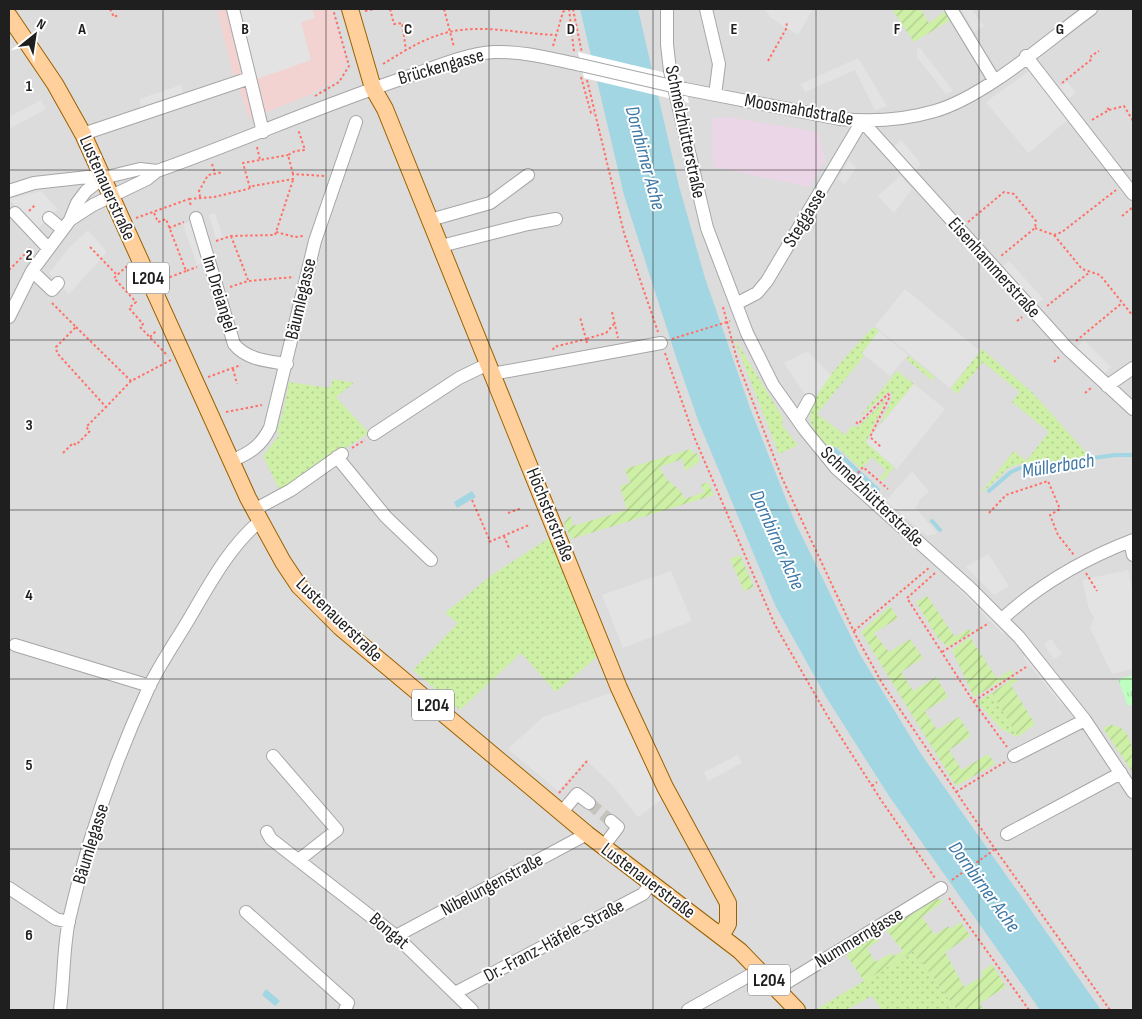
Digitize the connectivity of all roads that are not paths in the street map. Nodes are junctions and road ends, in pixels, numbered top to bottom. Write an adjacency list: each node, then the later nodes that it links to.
1 (233, 9): 9 (street)
2 (667, 9): 34 (street, Schmelzhütterstraße)
3 (706, 9): 13 (street)
4 (951, 9): 10 (street)
5 (1091, 9): 8 (street, Moosmahdstraße)
6 (356, 10): 11 (main road, Höchsterstraße)
7 (9, 16): 17 (main road, Lustenauerstraße / L204)
8 (1026, 56): 10 (street, Moosmahdstraße); 21 (street)
9 (250, 78): 16 (street); 17 (street)
10 (994, 80): 14 (street, Moosmahdstraße)
11 (373, 88): 12 (street, Brückengasse, bridge); 16 (street, Brückengasse); 27 (main road, Höchsterstraße)
12 (685, 89): 13 (street, Moosmahdstraße)
13 (715, 95): 14 (street, Moosmahdstraße)
14 (862, 121): 34 (street, Steggasse); 40 (street, Eisenhammerstraße)
15 (356, 122): 37 (street, Bäumlegasse)
16 (263, 132): 18 (street, Brückengasse)
17 (83, 134): 20 (main road, Lustenauerstraße / L204)
18 (157, 171): 20 (street, Brückengasse); 23 (street, Brückengasse)
19 (528, 175): 27 (street)
20 (103, 178): 22 (street); 23 (main road, Lustenauerstraße / L204); 29 (street)
21 (1128, 187)
22 (9, 190)
23 (110, 196): 29 (street, Brückengasse); 45 (main road, Lustenauerstraße / L204)
24 (20, 214): 30 (street)
25 (49, 218): 29 (street)
26 (190, 220): 37 (street, Im Dreiangel)
27 (430, 220): 31 (main road, Höchsterstraße)
28 (556, 220): 31 (street)
29 (66, 224): 30 (street)
30 (44, 244): 32 (street)
31 (441, 246): 39 (main road, Höchsterstraße)
32 (32, 271): 33 (street); 35 (street)
33 (58, 282)
34 (736, 304): 43 (street, Schmelzhütterstraße)
35 (9, 317)
36 (664, 342): 39 (street)
37 (287, 364): 45 (street, Bäumlegasse)
38 (1133, 368): 40 (street)
39 (490, 369): 44 (street); 72 (main road, Höchsterstraße)
40 (1107, 386): 42 (street, Eisenhammerstraße)
41 (809, 400): 43 (street)
42 (1133, 410)
43 (798, 420): 50 (street, Schmelzhütterstraße)
44 (374, 434)
45 (231, 461): 46 (main road, Lustenauerstraße / L204)
46 (257, 516): 49 (street, Bäumlegasse); 52 (street, Bäumlegasse); 59 (main road, Lustenauerstraße / L204)
47 (1132, 541): 48 (street); 50 (street)
48 (1133, 555)
49 (432, 560)
50 (1002, 619): 53 (street, Schmelzhütterstraße)
51 (16, 645): 52 (street)
52 (150, 686): 70 (street, Bäumlegasse)
53 (1085, 720): 55 (street); 56 (street, Schmelzhütterstraße)
54 (273, 756): 65 (street)
55 (1014, 756)
56 (1121, 773): 57 (street, Schmelzhütterstraße); 63 (street)
57 (1133, 792)
58 (589, 803): 59 (street)
59 (561, 812): 62 (main road, Lustenauerstraße / L204)
60 (611, 821): 64 (street)
61 (267, 832): 65 (street, Bongat)
62 (587, 834): 64 (main road, Lustenauerstraße / L204); 71 (street, Nibelungenstraße)
63 (1007, 834)
64 (603, 847): 66 (main road, Lustenauerstraße / L204)
65 (300, 859): 71 (street, Bongat)
66 (650, 885): 72 (main road, Lustenauerstraße / L204); 75 (street, Dr.-Franz-Häfele-Straße)
67 (944, 886): 74 (street, Nummerngasse)
68 (9, 888): 70 (street)
69 (246, 912): 77 (street)
70 (69, 922): 76 (street, Bäumlegasse)
71 (396, 936): 75 (street, Bongat)
72 (721, 936): 73 (main road, Lustenauerstraße / L204)
73 (759, 970): 74 (main road, Lustenauerstraße / L204); 79 (street)
74 (778, 988): 80 (main road, Lustenauerstraße / L204)
75 (455, 993): 78 (street, Bongat)
76 (60, 1010)
77 (345, 1010)
78 (472, 1010)
79 (688, 1010)
80 (797, 1010)

